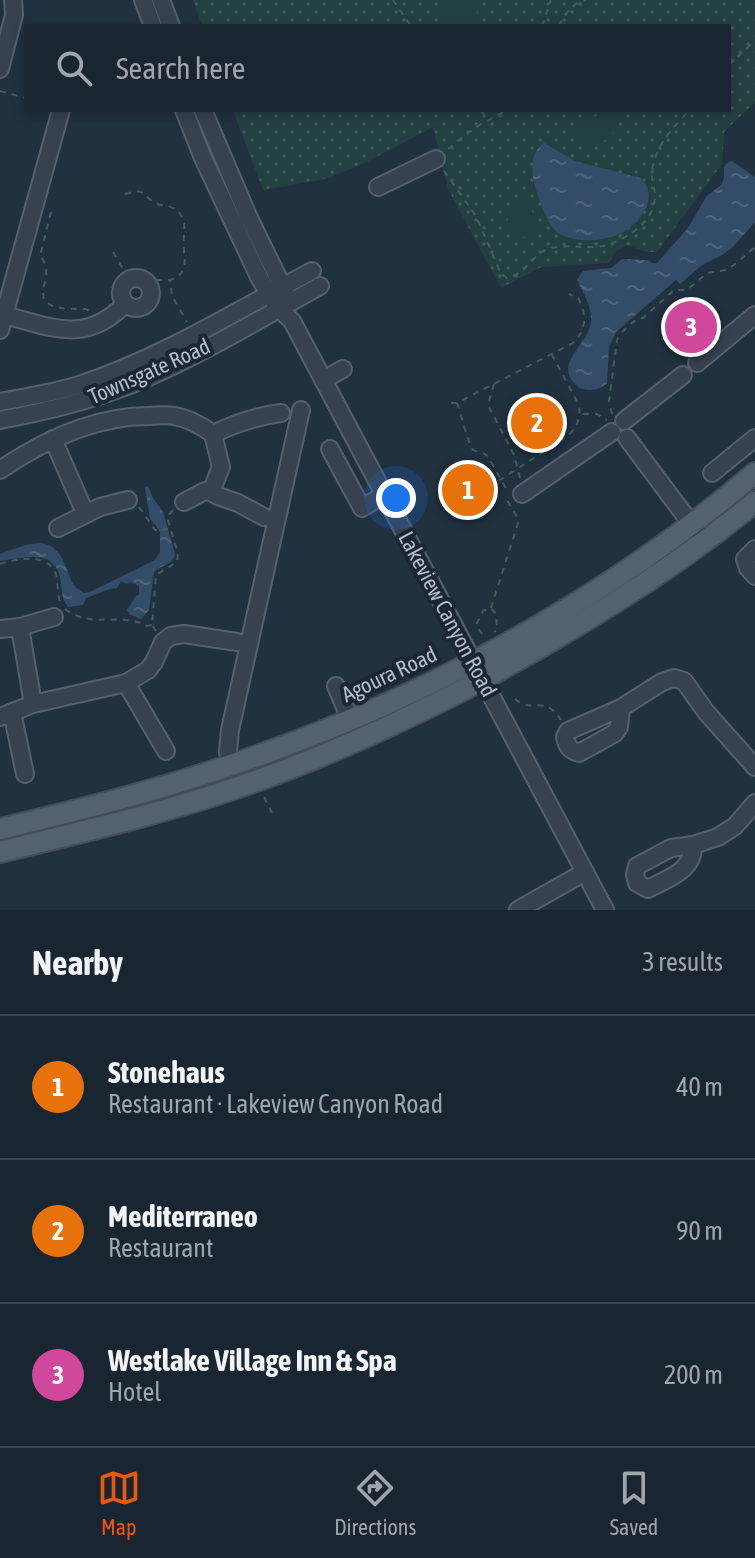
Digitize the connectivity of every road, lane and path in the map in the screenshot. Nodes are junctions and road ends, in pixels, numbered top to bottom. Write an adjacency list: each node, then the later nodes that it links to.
1 (13, 0): 14 (street)
2 (143, 0): 7 (street)
3 (161, 0): 8 (street)
4 (393, 0): 9 (path)
5 (551, 0): 10 (path)
6 (586, 0): 11 (path)
7 (152, 24)
8 (170, 24)
9 (410, 24)
10 (543, 24)
11 (560, 24)
12 (755, 40): 13 (path)
13 (731, 63)
14 (0, 69)
15 (0, 91): 16 (path)
16 (24, 97)
17 (60, 112): 30 (street)
18 (185, 112): 33 (street, Lakeview Canyon Road)
19 (204, 112): 33 (street, Lakeview Canyon Road)
20 (482, 112): 23 (path)
21 (503, 112): 23 (path)
22 (688, 112): 24 (path)
23 (488, 120): 24 (path)
24 (436, 159): 25 (street)
25 (378, 187)
26 (125, 194): 32 (path)
27 (51, 212): 37 (path)
28 (755, 247): 54 (path)
29 (113, 252): 31 (path)
30 (8, 273): 39 (street)
31 (127, 276): 32 (path); 35 (street); 35 (path); 35 (street)
32 (170, 280): 40 (path)
33 (276, 290): 36 (street, Lakeview Canyon Road); 36 (street, Townsgate Road); 47 (street, Townsgate Road)
34 (569, 294): 41 (path)
35 (119, 302): 39 (street)
36 (286, 310): 45 (street, Lakeview Canyon Road); 53 (street, Townsgate Road)
37 (93, 315)
38 (755, 315): 42 (street)
39 (2, 322)
40 (188, 323)
41 (552, 355): 46 (path); 52 (path)
42 (697, 363)
43 (343, 369): 45 (street)
44 (683, 375): 54 (street)
45 (323, 380): 67 (street, Lakeview Canyon Road)
46 (494, 384): 49 (path); 59 (path)
47 (0, 402)
48 (451, 403): 49 (path)
49 (457, 403): 63 (path)
50 (301, 410): 99 (street)
51 (281, 413): 55 (street)
52 (580, 414): 54 (path); 59 (path)
53 (0, 420)
54 (619, 429): 66 (street); 73 (street)
55 (213, 434): 57 (street); 65 (street)
56 (755, 438): 61 (street)
57 (53, 439): 60 (street); 71 (street)
58 (330, 449): 67 (street)
59 (519, 469): 63 (path); 66 (path)
60 (0, 470)
61 (712, 473)
62 (755, 473): 73 (main road, Agoura Road)
63 (501, 480): 64 (path); 80 (path)
64 (489, 487)
65 (211, 492): 69 (street); 72 (street)
66 (522, 494)
67 (384, 495): 89 (street, Lakeview Canyon Road)
68 (128, 500): 71 (street); 75 (path)
69 (184, 502): 75 (path)
70 (755, 502): 76 (main road, Agoura Road)
71 (85, 513): 74 (street)
72 (264, 517)
73 (691, 524): 76 (street); 89 (main road, Agoura Road)
74 (58, 528)
75 (169, 528): 82 (path)
76 (704, 541): 89 (main road, Agoura Road)
77 (755, 549): 79 (street)
78 (0, 564): 82 (path)
79 (755, 576)
80 (491, 608): 85 (path); 86 (path)
81 (54, 617): 83 (street)
82 (152, 625): 87 (path)
83 (20, 627): 84 (street); 93 (street)
84 (0, 629)
85 (482, 634)
86 (488, 635)
87 (163, 642): 88 (street); 90 (street)
88 (237, 642)
89 (478, 670): 96 (main road, Agoura Road); 107 (main road, Agoura Road); 108 (street, Lakeview Canyon Road)
90 (126, 683): 93 (street); 98 (street)
91 (336, 686): 96 (street)
92 (515, 699): 97 (path)
93 (33, 704): 95 (street)
94 (621, 708): 97 (street); 97 (street); 100 (street)
95 (6, 714): 101 (street)
96 (350, 719): 99 (main road, Agoura Road)
97 (568, 731)
98 (166, 751)
99 (230, 766): 105 (main road, Agoura Road)
100 (755, 767)
101 (25, 774)
102 (262, 794): 104 (path)
103 (755, 803): 106 (street)
104 (274, 817)
105 (0, 829)
106 (693, 845)
107 (0, 852)
108 (585, 872): 109 (street); 110 (street, Lakeview Canyon Road)
109 (518, 910)
110 (605, 910)

